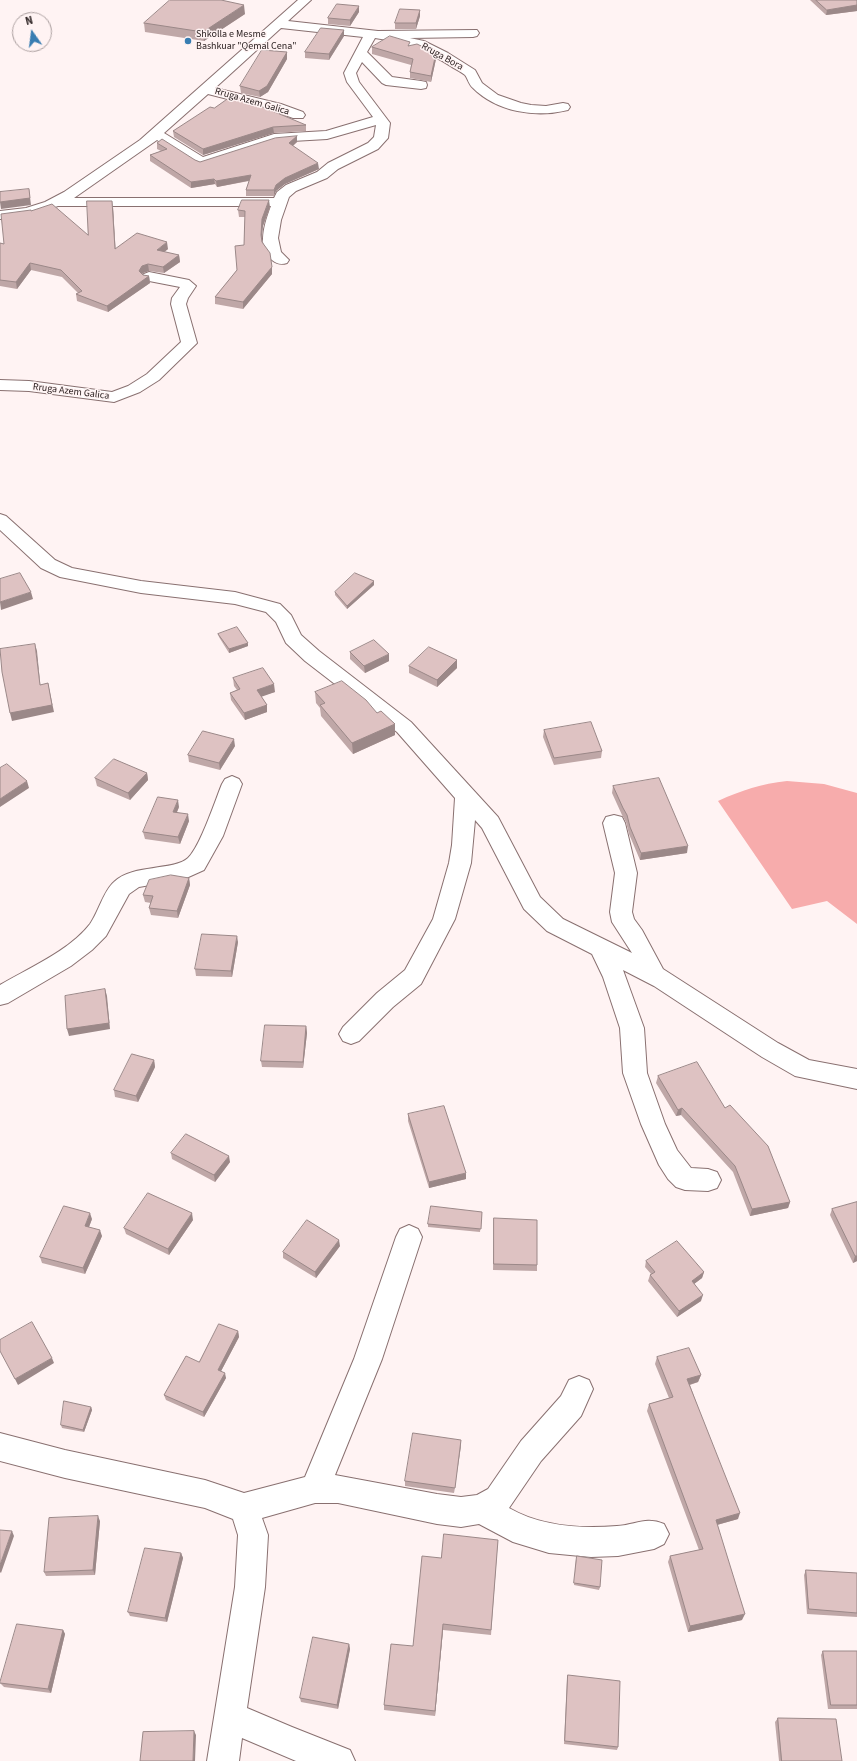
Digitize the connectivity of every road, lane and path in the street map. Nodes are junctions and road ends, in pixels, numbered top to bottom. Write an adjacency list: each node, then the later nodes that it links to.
1 (282, 1): 2 (street)
2 (301, 3): 3 (street, Rruga Azem Galica)
3 (279, 24): 5 (street, Rruga Bora); 8 (street, Rruga Azem Galica)
4 (473, 33): 5 (street, Rruga Bora)
5 (375, 34): 6 (street); 9 (street, Rruga Bora)
6 (361, 53): 7 (street); 11 (street)
7 (421, 85)
8 (205, 89): 10 (street, Rruga Azem Galica); 12 (street, Rruga Azem Galica)
9 (563, 107)
10 (298, 115)
11 (381, 119): 12 (street, Rruga Azem Galica); 13 (street)
12 (157, 134): 14 (street, Rruga Azem Galica)
13 (281, 201): 14 (street, Rruga Azem Galica); 16 (street)
14 (55, 202): 15 (street, Rruga Azem Galica)
15 (0, 215)
16 (282, 260)
17 (149, 277): 18 (street, Rruga Azem Galica)
18 (0, 385)
19 (0, 520): 21 (street)
20 (232, 784): 25 (street)
21 (466, 796): 23 (street); 26 (street)
22 (614, 823): 24 (street)
23 (600, 948): 24 (street); 28 (street)
24 (655, 976): 27 (street)
25 (0, 996)
26 (351, 1034)
27 (857, 1079)
28 (708, 1180)
29 (409, 1238): 32 (street)
30 (579, 1389): 34 (street)
31 (0, 1447): 33 (street)
32 (315, 1489): 33 (street); 34 (street)
33 (244, 1508): 36 (street)
34 (481, 1509): 35 (street)
35 (654, 1534)
36 (231, 1717): 37 (street); 38 (street)
37 (223, 1761)
38 (339, 1761)

